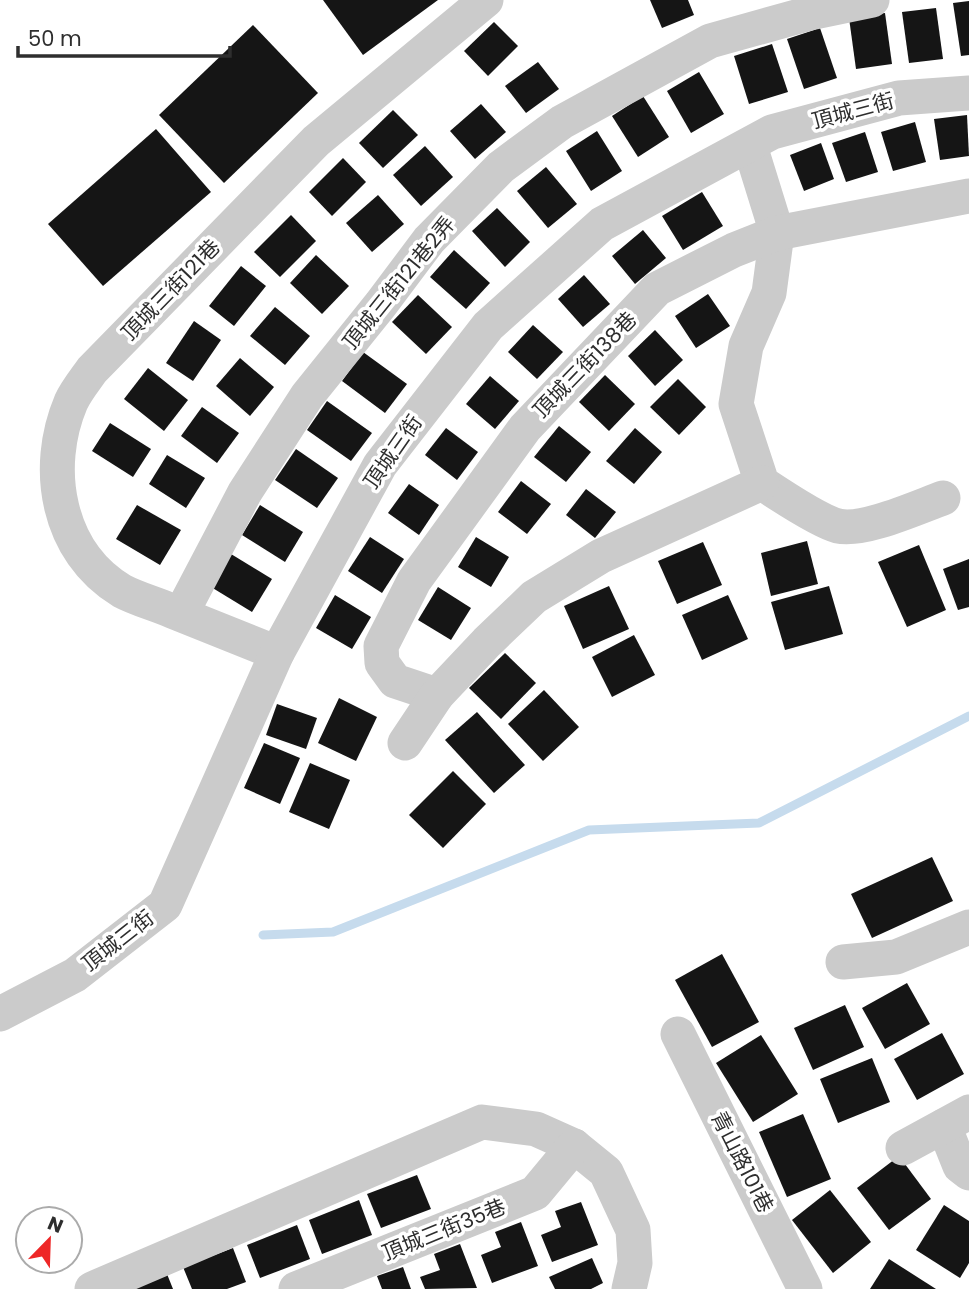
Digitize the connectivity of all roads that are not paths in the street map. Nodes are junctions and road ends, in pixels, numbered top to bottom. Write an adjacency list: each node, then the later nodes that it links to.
1 (486, 0): 9 (lane, 頂城三街121巷)
2 (872, 0): 9 (lane, 頂城三街121巷2弄)
3 (969, 93): 4 (lane, 頂城三街)
4 (750, 145): 6 (lane); 10 (lane, 頂城三街)
5 (969, 196): 6 (lane, 頂城三街138巷)
6 (777, 233): 7 (lane); 11 (lane, 頂城三街138巷)
7 (762, 483): 8 (lane); 11 (lane)
8 (943, 498)
9 (181, 614): 10 (lane, 頂城三街121巷)
10 (276, 653): 15 (lane, 頂城三街)
11 (437, 695): 12 (lane)
12 (405, 743)
13 (969, 927): 14 (lane)
14 (843, 962)
15 (0, 1014)
16 (678, 1034): 24 (lane, 青山路101巷)
17 (956, 1119): 19 (lane); 20 (lane)
18 (574, 1146): 21 (lane); 22 (lane, 頂城三街35巷); 23 (lane)
19 (903, 1148)
20 (969, 1173)
21 (92, 1289)
22 (296, 1289)
23 (629, 1289)
24 (806, 1289)

